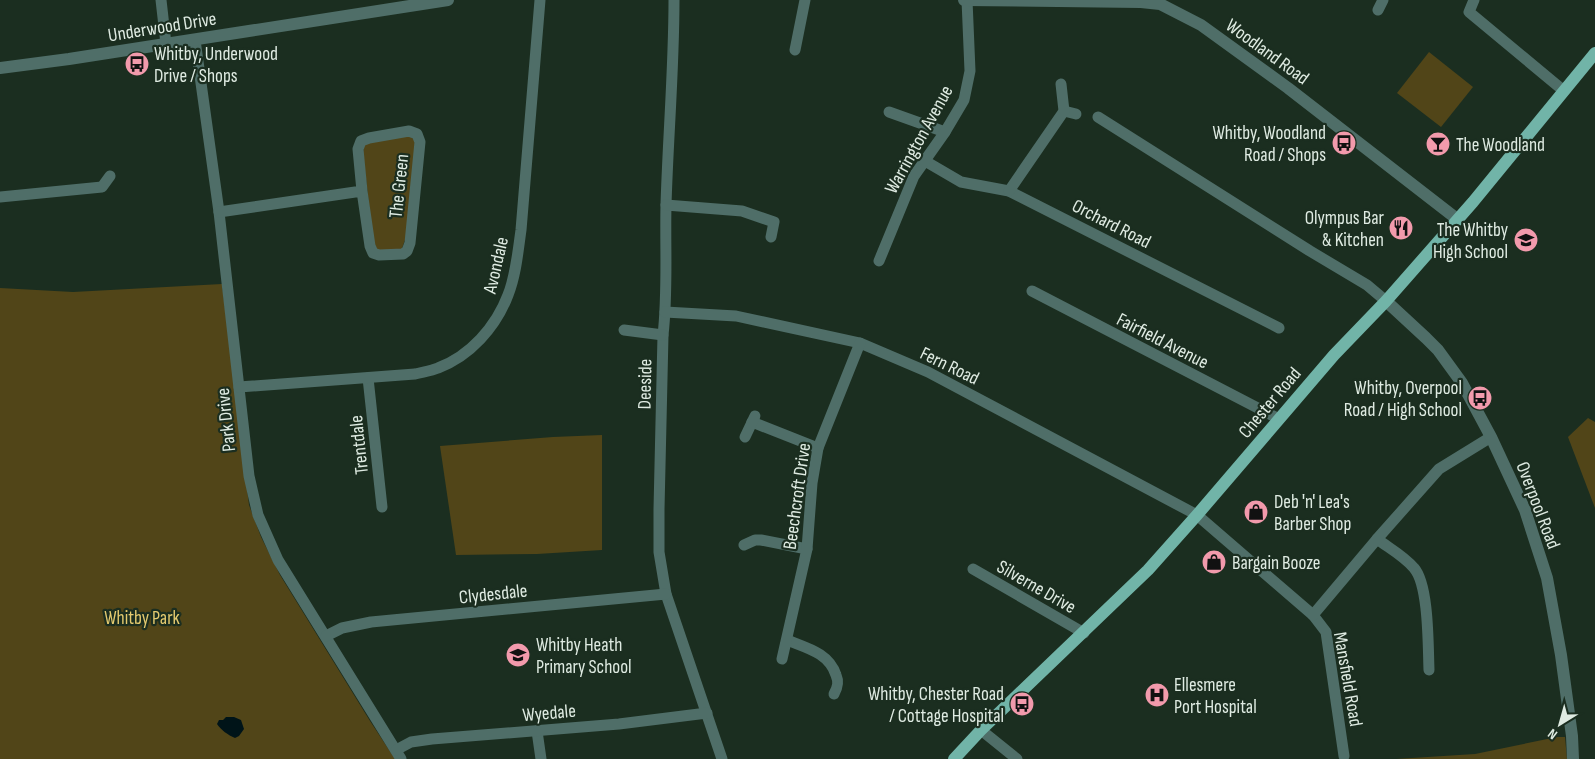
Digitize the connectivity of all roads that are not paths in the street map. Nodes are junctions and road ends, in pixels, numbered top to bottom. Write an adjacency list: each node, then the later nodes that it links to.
1 (161, 0): 10 (street)
2 (448, 0): 9 (street, Underwood Drive)
3 (540, 0): 38 (street, Avondale)
4 (674, 0): 26 (street, Deeside)
5 (805, 0): 11 (street)
6 (966, 0): 8 (street, Woodland Road); 20 (street, Warrington Avenue)
7 (1474, 0): 15 (street)
8 (1161, 2): 28 (street, Woodland Road)
9 (196, 40): 10 (street, Underwood Drive); 27 (street, Park Drive)
10 (166, 44): 13 (street, Underwood Drive)
11 (795, 50)
12 (1595, 53): 15 (main road, Chester Road)
13 (0, 68)
14 (1061, 84): 16 (street)
15 (1564, 90): 28 (main road, Chester Road)
16 (1064, 111): 18 (street); 23 (street)
17 (889, 112): 20 (street)
18 (1076, 114)
19 (1098, 117): 32 (street)
20 (945, 132): 21 (street, Warrington Avenue)
21 (925, 161): 23 (street, Orchard Road); 30 (street, Warrington Avenue)
22 (110, 176): 25 (street)
23 (1009, 190): 34 (street, Orchard Road)
24 (362, 191): 24 (street, The Green); 27 (street, The Green)
25 (0, 197)
26 (666, 205): 29 (street); 33 (street, Deeside)
27 (219, 212): 39 (street, Park Drive)
28 (1457, 219): 32 (main road, Chester Road)
29 (771, 237)
30 (879, 261)
31 (1032, 291): 40 (street, Fairfield Avenue)
32 (1386, 301): 40 (main road, Chester Road); 42 (street, Overpool Road)
33 (665, 312): 36 (street, Deeside); 37 (street, Fern Road)
34 (1279, 328)
35 (624, 330): 36 (street)
36 (663, 335): 50 (street, Deeside)
37 (860, 343): 43 (street, Beechcroft Drive); 45 (street, Fern Road)
38 (368, 378): 39 (street, Avondale); 44 (street, Trentdale)
39 (239, 387): 53 (street, Park Drive)
40 (1279, 419): 45 (main road, Chester Road)
41 (746, 437): 43 (street)
42 (1491, 437): 47 (street); 67 (street, Overpool Road)
43 (818, 448): 48 (street, Beechcroft Drive)
44 (382, 507)
45 (1197, 516): 51 (street, Mansfield Road); 52 (main road, Chester Road)
46 (751, 538): 48 (street)
47 (1377, 538): 51 (street); 56 (street)
48 (807, 549): 54 (street, Beechcroft Drive)
49 (973, 569): 52 (street, Silverne Drive)
50 (666, 594): 53 (street, Clydesdale); 58 (street, Deeside)
51 (1314, 615): 62 (street, Mansfield Road)
52 (1084, 633): 59 (main road, Chester Road)
53 (326, 636): 61 (street, Park Drive)
54 (787, 640): 55 (street, Beechcroft Drive); 57 (street)
55 (782, 659)
56 (1430, 670)
57 (839, 690)
58 (707, 713): 60 (street, Wyedale); 64 (street, Deeside)
59 (981, 730): 65 (main road, Chester Road); 66 (street)
60 (537, 731): 61 (street, Wyedale); 63 (street)
61 (398, 755)
62 (1344, 756)
63 (541, 759)
64 (722, 759)
65 (954, 759)
66 (1017, 759)
67 (1573, 759)

